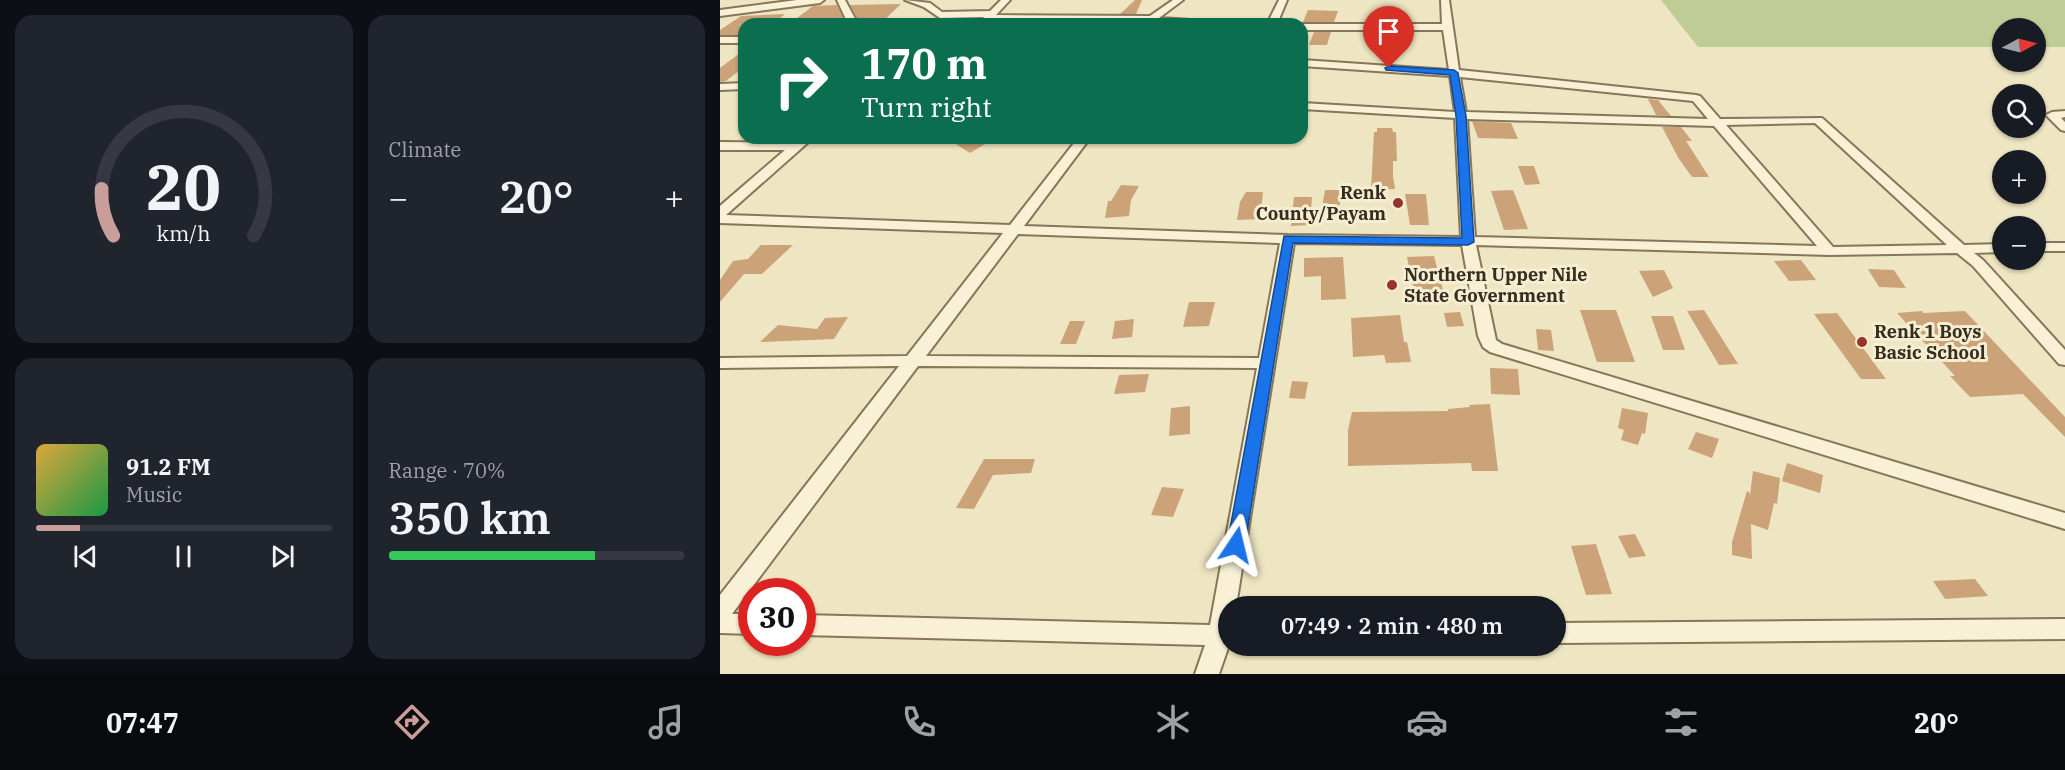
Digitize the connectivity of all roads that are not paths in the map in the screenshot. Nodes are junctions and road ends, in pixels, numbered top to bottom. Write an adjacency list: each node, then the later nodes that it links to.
1 (730, 0): 9 (street)
2 (820, 0): 10 (street)
3 (841, 0): 11 (street)
4 (909, 0): 12 (street)
5 (1006, 0): 13 (street)
6 (1179, 0): 14 (street)
7 (1282, 0): 15 (street)
8 (1445, 0): 17 (street)
9 (720, 7)
10 (720, 13)
11 (850, 18)
12 (975, 18)
13 (988, 18)
14 (1152, 18)
15 (1274, 18)
16 (1308, 27): 17 (street)
17 (1447, 27): 21 (street)
18 (720, 40): 19 (street)
19 (738, 40)
20 (1308, 63): 21 (street)
21 (1454, 73): 28 (street); 29 (street)
22 (738, 86): 23 (street)
23 (720, 87)
24 (738, 88): 25 (street)
25 (720, 95)
26 (1308, 106): 28 (street)
27 (2065, 114): 30 (street)
28 (1461, 116): 29 (street); 39 (street)
29 (1720, 124): 43 (street); 44 (street)
30 (2065, 128)
31 (800, 144): 34 (street)
32 (1079, 144): 37 (street)
33 (720, 146): 34 (street)
34 (796, 147): 35 (street)
35 (720, 213)
36 (720, 219): 37 (street)
37 (1012, 229): 38 (street); 46 (street)
38 (1288, 239): 39 (street); 48 (street)
39 (1468, 242): 44 (street); 49 (street)
40 (2065, 246): 41 (street)
41 (2046, 247)
42 (1992, 248): 43 (street)
43 (1960, 249): 44 (street); 45 (street)
44 (1829, 251)
45 (2065, 360)
46 (912, 361): 47 (street); 48 (street); 51 (street)
47 (720, 363)
48 (1268, 363): 50 (street)
49 (2065, 521)
50 (1230, 596)
51 (720, 612)
52 (720, 623): 53 (street)
53 (738, 624)
54 (816, 625): 57 (street)
55 (2065, 628): 56 (street)
56 (1566, 633)
57 (1218, 635)
58 (1218, 649): 59 (street)
59 (1207, 674)

